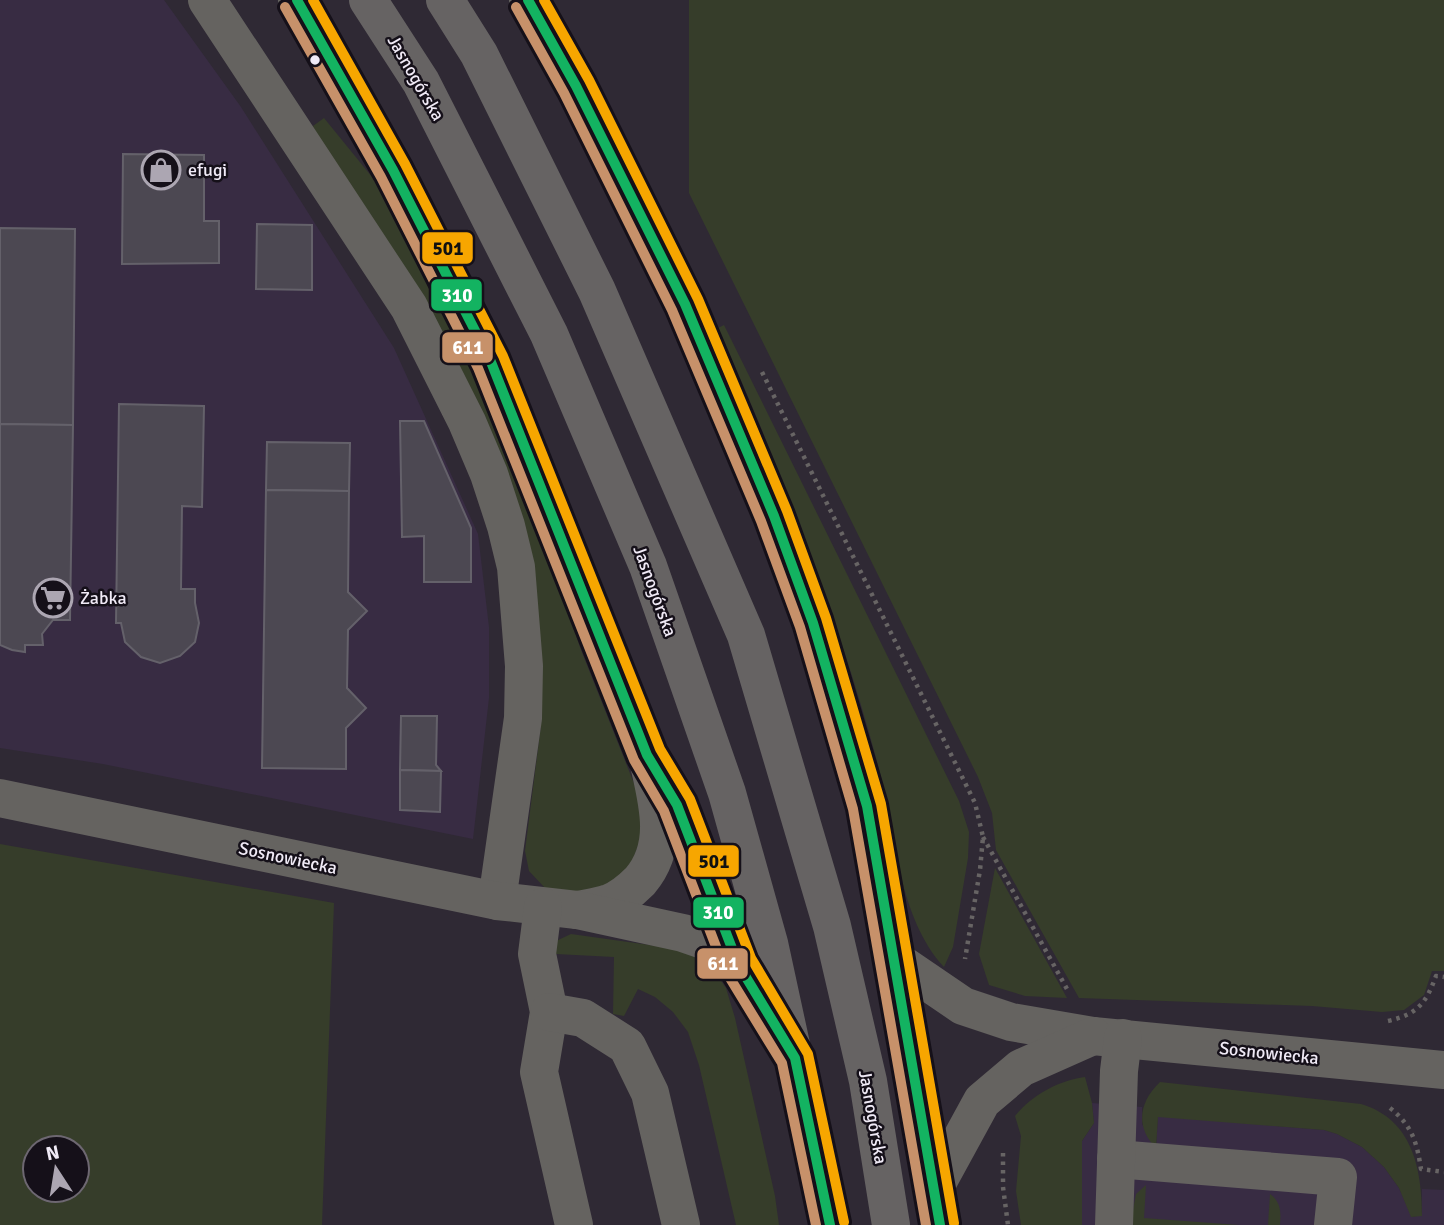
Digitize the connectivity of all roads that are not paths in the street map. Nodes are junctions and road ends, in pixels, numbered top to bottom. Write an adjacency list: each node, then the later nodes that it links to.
1 (207, 0): 8 (street)
2 (297, 0): 6 (street)
3 (368, 0): 14 (main road, Jasnogórska)
4 (445, 0): 21 (main road, Jasnogórska)
5 (528, 0): 10 (street)
6 (647, 755): 9 (street, Sosnowiecka); 11 (main road)
7 (0, 799): 8 (street, Sosnowiecka)
8 (498, 901): 9 (street, Sosnowiecka)
9 (560, 909): 11 (street, Sosnowiecka); 12 (street)
10 (894, 959): 13 (street, Sosnowiecka); 17 (street)
11 (738, 964): 14 (main road)
12 (549, 1012): 18 (street); 19 (street)
13 (1108, 1037): 15 (street, Sosnowiecka); 16 (street); 17 (street, Sosnowiecka)
14 (795, 1058): 20 (main road, Jasnogórska)
15 (1444, 1070)
16 (1116, 1159): 23 (street); 24 (street)
17 (935, 1187): 22 (main road)
18 (574, 1225)
19 (681, 1225)
20 (830, 1225)
21 (891, 1225)
22 (940, 1225)
23 (1114, 1225)
24 (1333, 1225)

